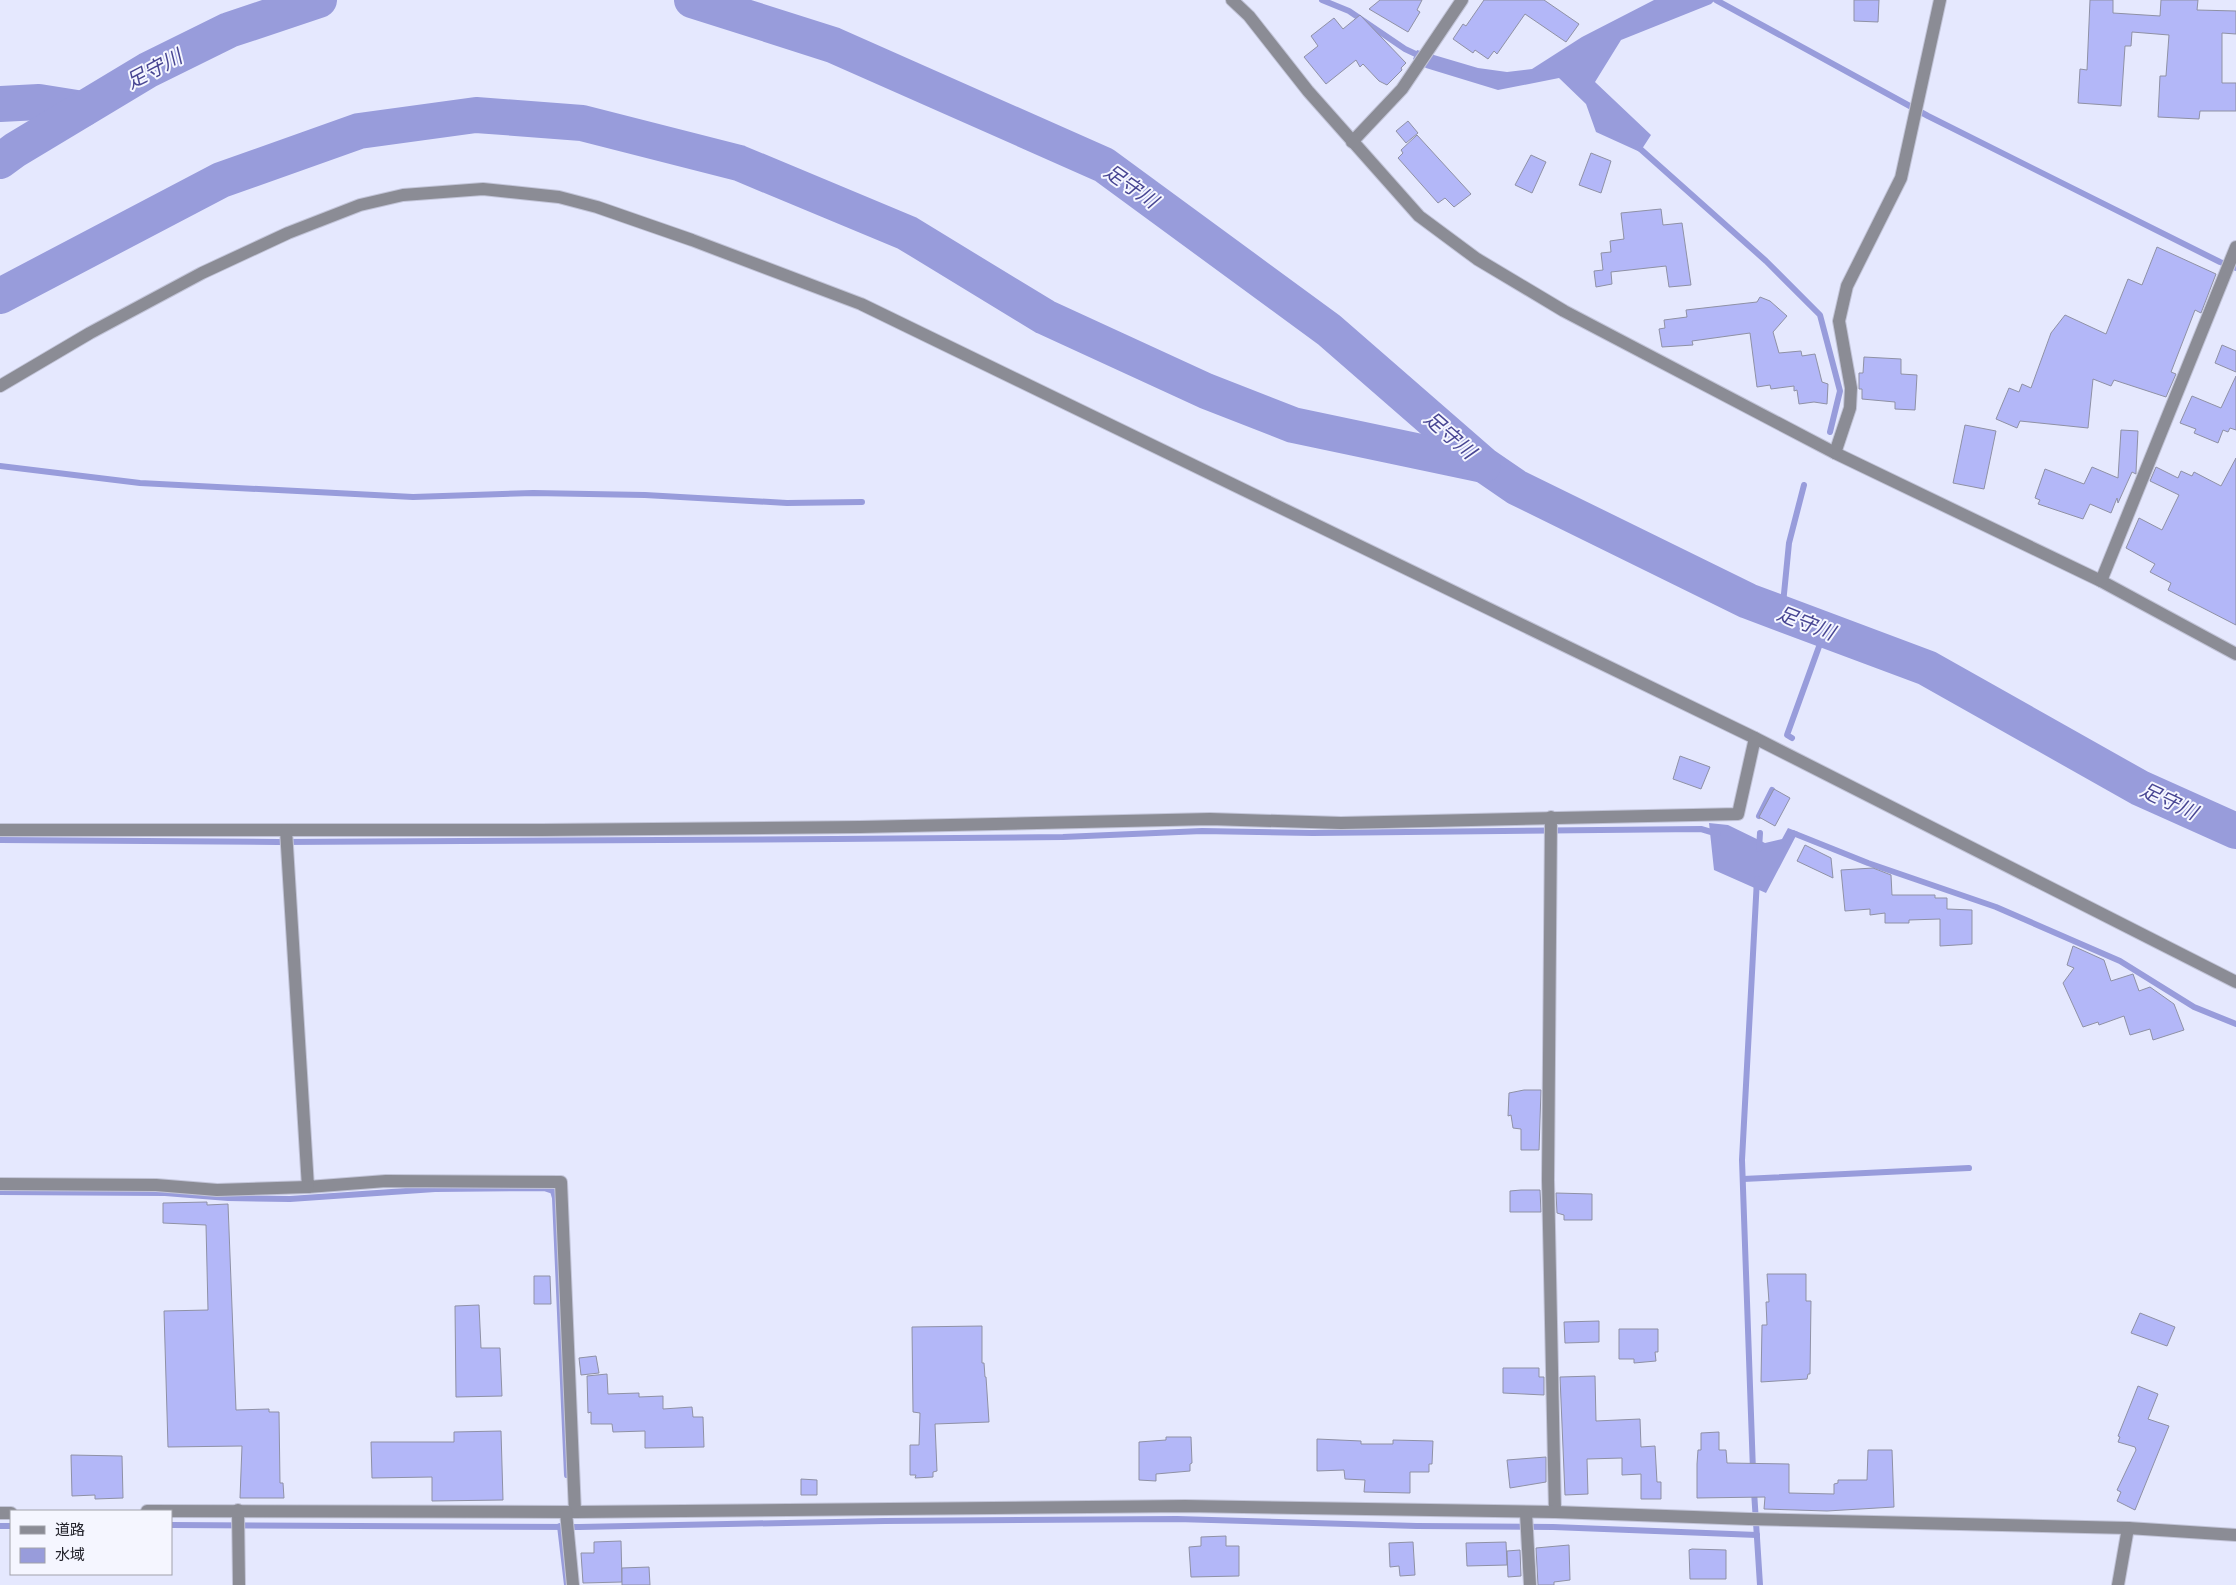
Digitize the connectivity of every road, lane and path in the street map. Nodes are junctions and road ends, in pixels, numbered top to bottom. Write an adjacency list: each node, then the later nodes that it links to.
1 (1232, 0): 4 (street)
2 (1462, 0): 4 (street)
3 (1940, 0): 7 (street)
4 (1352, 142): 7 (street)
5 (2236, 247): 8 (street)
6 (0, 386): 10 (street)
7 (1835, 453): 8 (street)
8 (2101, 581): 9 (street)
9 (2236, 654)
10 (1755, 738): 11 (street); 14 (street)
11 (1551, 820): 13 (street); 18 (street)
12 (0, 830): 13 (street)
13 (287, 838): 16 (street)
14 (2236, 982)
15 (0, 1184): 16 (street)
16 (308, 1187): 21 (street)
17 (172, 1512): 19 (street)
18 (1555, 1512): 20 (street); 22 (street)
19 (238, 1513): 21 (street); 24 (street)
20 (1526, 1516): 21 (street); 26 (street)
21 (569, 1519): 25 (street)
22 (2128, 1528): 23 (street); 27 (street)
23 (2236, 1535)
24 (239, 1585)
25 (573, 1585)
26 (1530, 1585)
27 (2118, 1585)

